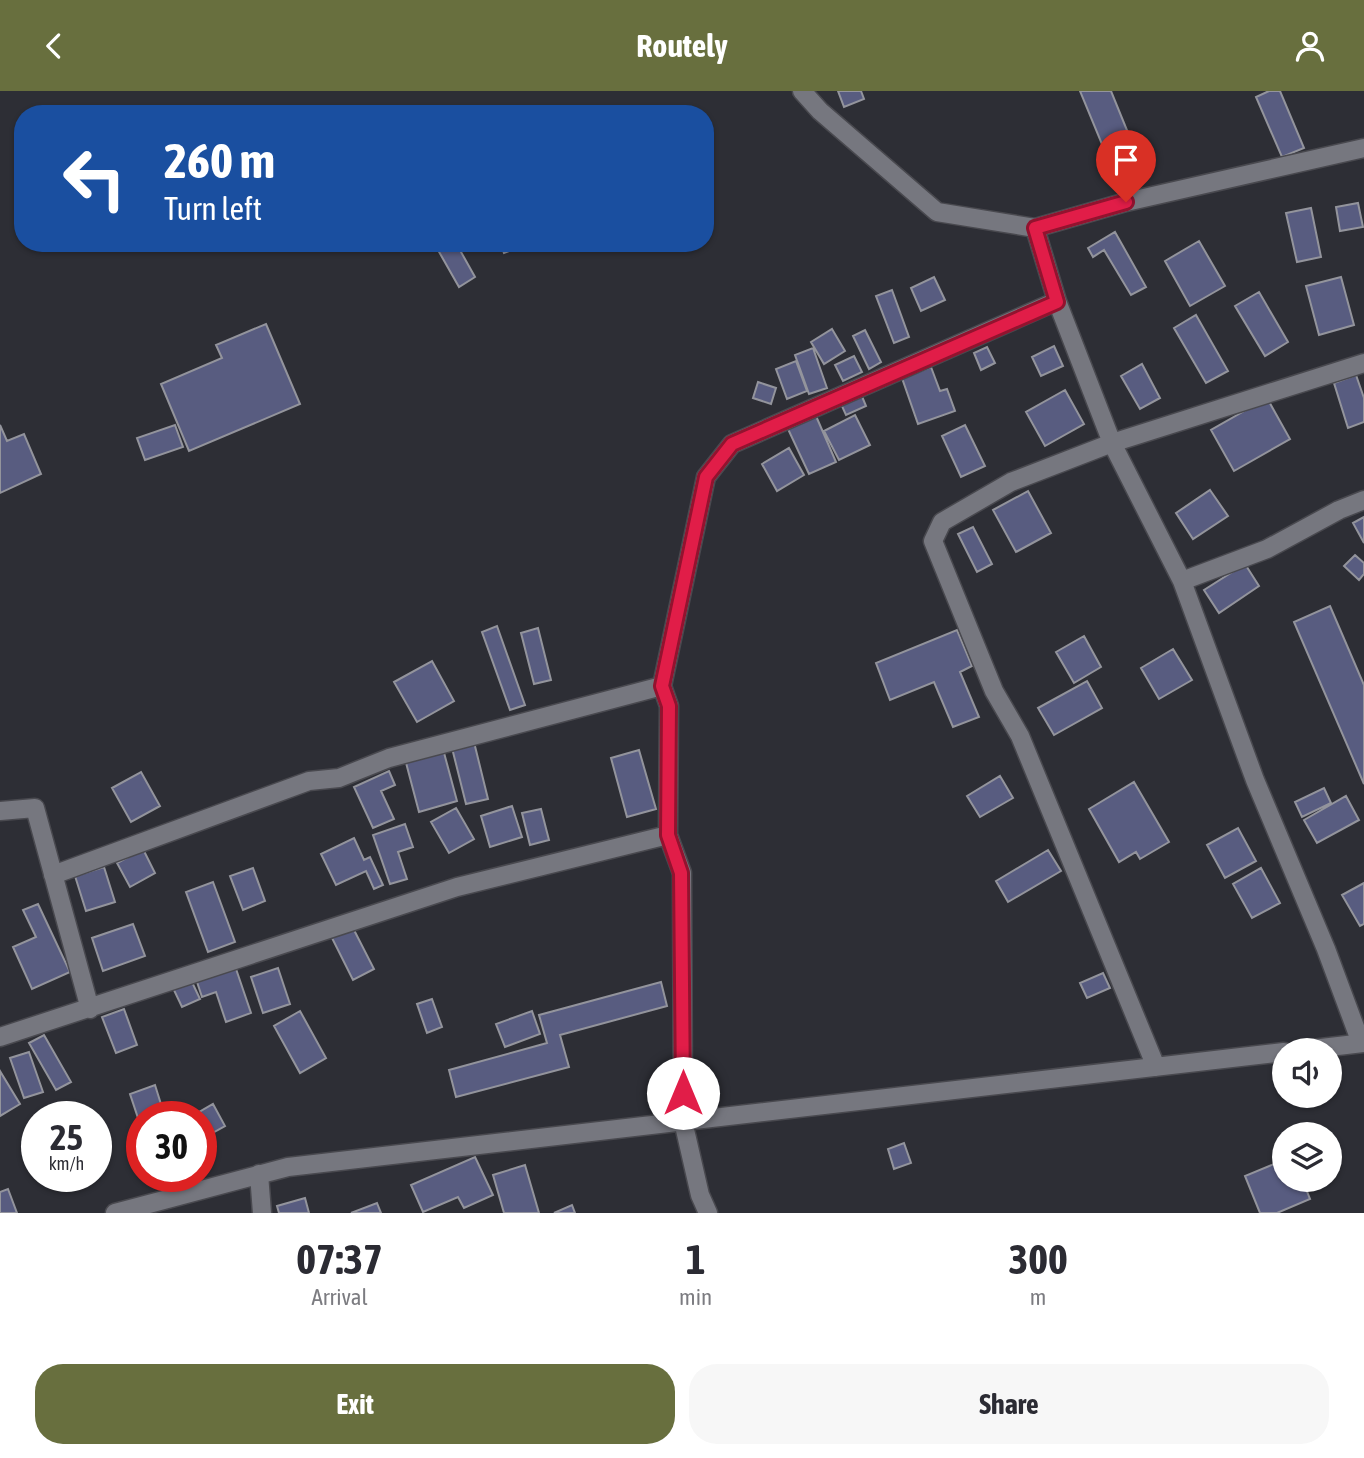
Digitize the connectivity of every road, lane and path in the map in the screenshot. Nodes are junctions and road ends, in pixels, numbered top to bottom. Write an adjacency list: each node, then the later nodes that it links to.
1 (803, 91): 3 (street)
2 (1364, 149): 3 (street)
3 (1035, 228): 4 (street)
4 (1057, 302): 6 (street); 9 (street)
5 (1364, 363): 6 (street)
6 (1112, 443): 8 (street); 18 (street)
7 (1364, 500): 8 (street)
8 (1182, 581): 15 (street)
9 (662, 686): 11 (street); 12 (street)
10 (0, 811): 12 (street)
11 (668, 835): 13 (street); 19 (street)
12 (53, 875): 13 (street)
13 (90, 1009): 14 (street)
14 (0, 1037)
15 (1362, 1043): 16 (street)
16 (1342, 1045)
17 (1272, 1053): 18 (street)
18 (1156, 1067): 19 (street)
19 (683, 1121): 20 (street); 23 (street)
20 (259, 1174): 21 (street); 22 (street)
21 (115, 1213)
22 (262, 1213)
23 (708, 1213)

